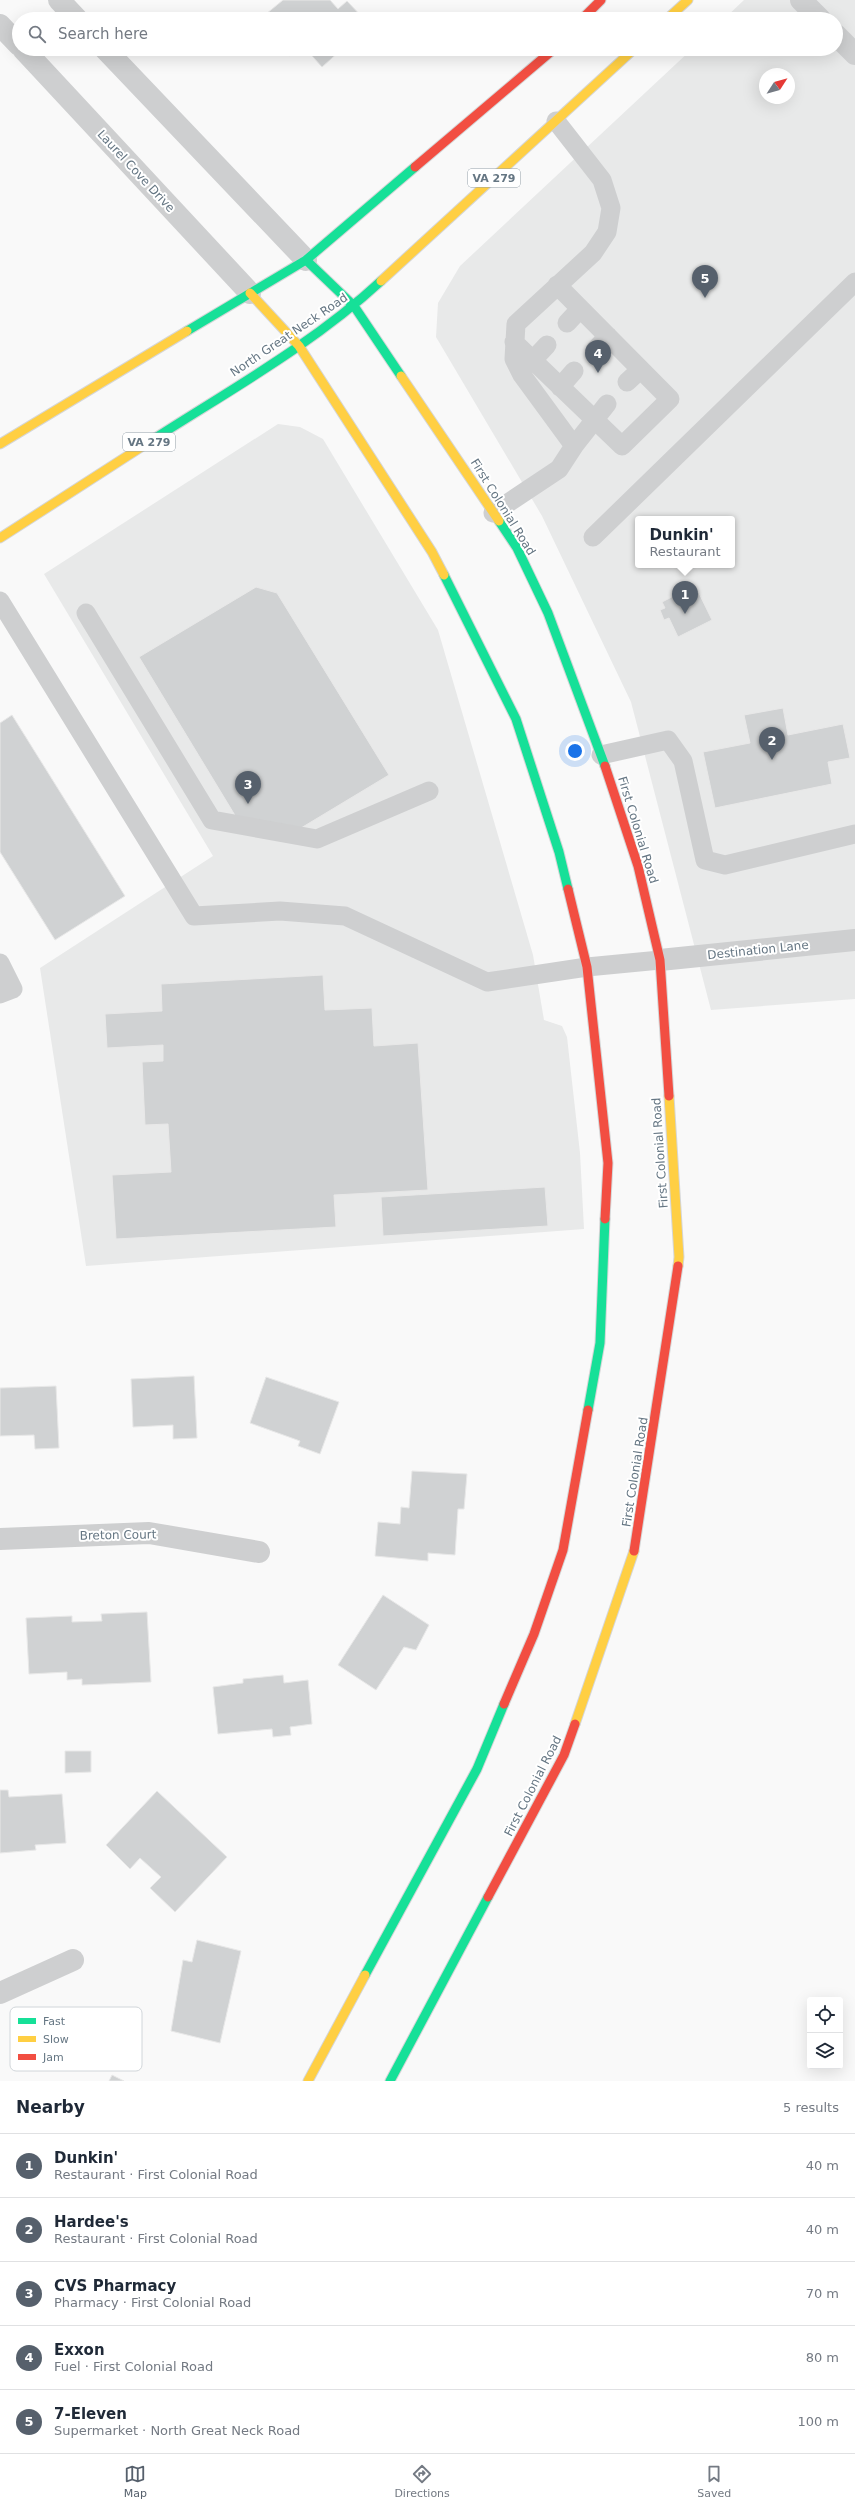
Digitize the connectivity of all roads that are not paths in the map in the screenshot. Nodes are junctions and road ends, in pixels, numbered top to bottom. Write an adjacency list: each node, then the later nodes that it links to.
1 (59, 0): 5 (street)
2 (600, 0): 6 (main road)
3 (688, 0): 7 (main road)
4 (802, 0): 8 (street)
5 (70, 12)
6 (589, 12)
7 (675, 12)
8 (813, 12)
9 (0, 25): 10 (street)
10 (12, 38)
11 (843, 42): 12 (street)
12 (855, 54)
13 (30, 56): 21 (street, Laurel Cove Drive)
14 (112, 56): 18 (street)
15 (546, 56): 18 (main road)
16 (626, 56): 17 (main road, North Great Neck Road / VA 279)
17 (556, 121): 20 (lane); 22 (main road, North Great Neck Road / VA 279)
18 (306, 260): 21 (main road); 22 (main road, First Colonial Road)
19 (855, 282): 36 (lane)
20 (557, 285): 23 (lane); 25 (lane)
21 (250, 293): 27 (main road); 33 (main road)
22 (354, 306): 27 (main road, North Great Neck Road / VA 279); 35 (main road, First Colonial Road)
23 (580, 309): 24 (lane); 32 (lane)
24 (567, 323)
25 (514, 342): 28 (lane); 34 (lane)
26 (547, 345): 28 (lane)
27 (298, 346): 37 (main road, North Great Neck Road / VA 279); 46 (main road)
28 (533, 360): 30 (lane)
29 (574, 371): 30 (lane)
30 (560, 387): 32 (lane)
31 (607, 404): 32 (lane)
32 (594, 419): 34 (lane)
33 (0, 444)
34 (574, 446): 35 (lane)
35 (493, 513): 40 (main road, First Colonial Road)
36 (593, 537)
37 (0, 538)
38 (0, 601): 46 (lane)
39 (86, 614): 41 (lane)
40 (601, 755): 42 (lane); 44 (main road, First Colonial Road)
41 (429, 791)
42 (855, 834)
43 (855, 940): 44 (street, Destination Lane)
44 (660, 960): 46 (lane); 53 (main road, First Colonial Road)
45 (0, 963): 47 (lane)
46 (587, 967): 52 (main road)
47 (0, 994)
48 (0, 1539): 49 (street, Breton Court)
49 (259, 1552)
50 (73, 1960): 51 (street)
51 (0, 1993)
52 (308, 2081)
53 (390, 2081)

